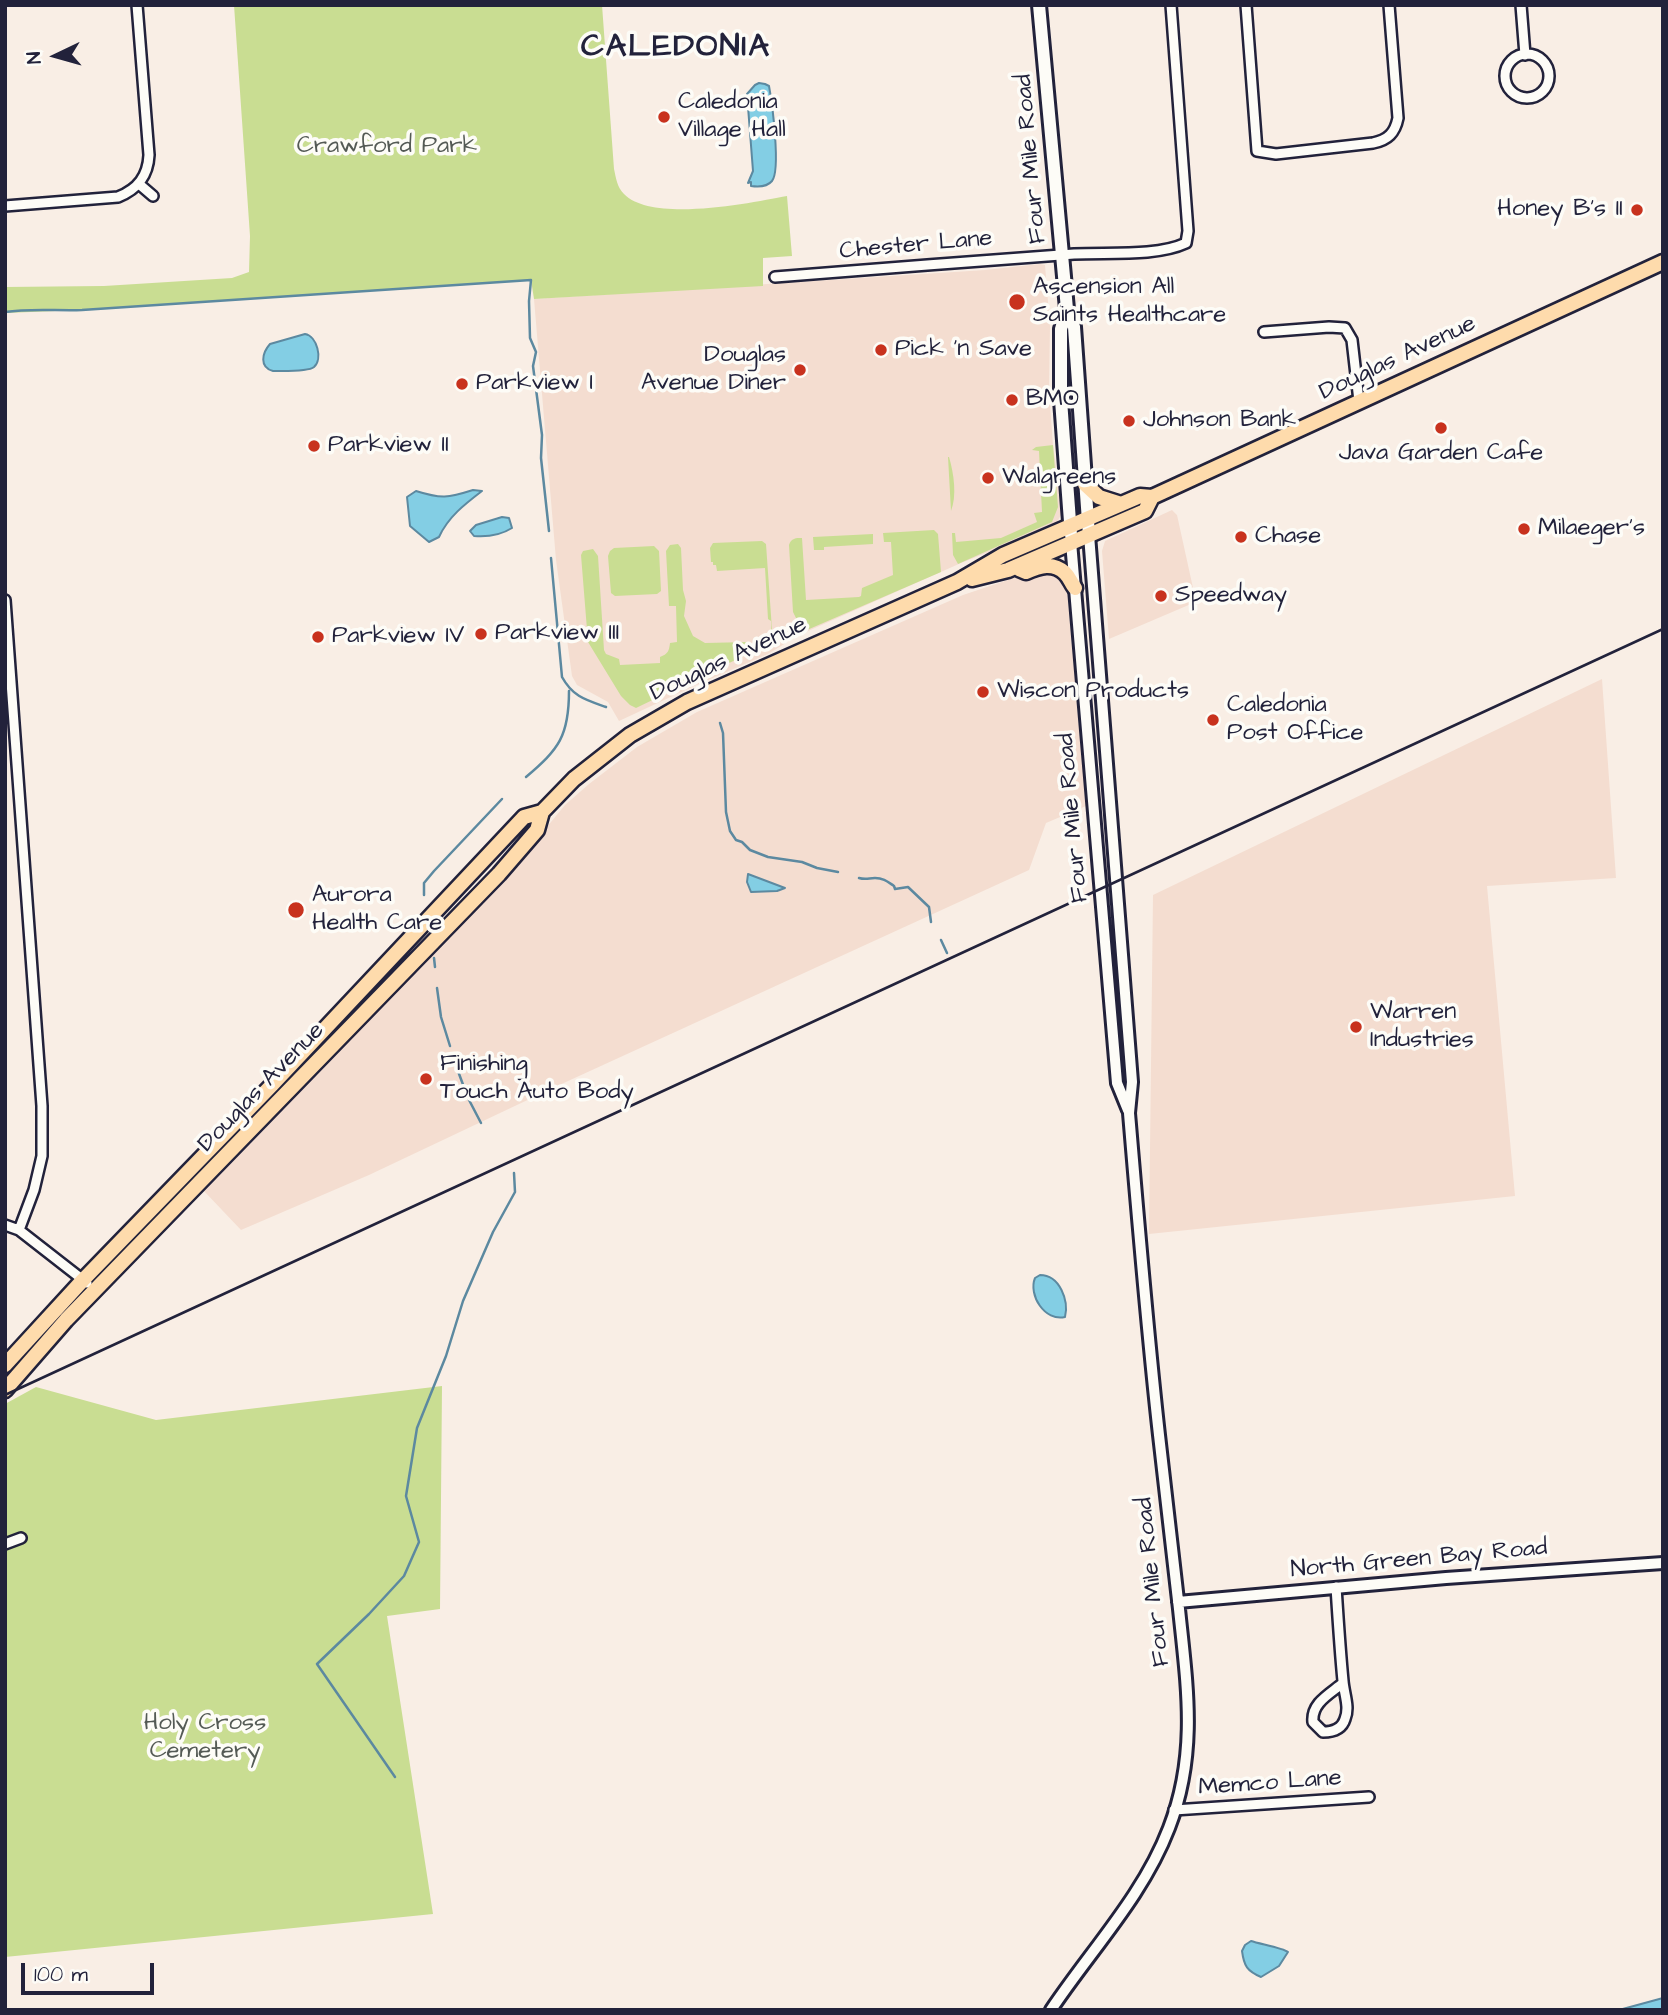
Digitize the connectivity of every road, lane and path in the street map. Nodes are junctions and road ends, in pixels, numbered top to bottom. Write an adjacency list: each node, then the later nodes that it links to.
1 (137, 5): 8 (street)
2 (1039, 5): 11 (main road, Four Mile Road)
3 (1171, 5): 11 (street, Chester Lane)
4 (1246, 5): 5 (street)
5 (1389, 5)
6 (1521, 5): 7 (street)
7 (1525, 55): 7 (street)
8 (139, 184): 9 (street); 10 (street)
9 (153, 195)
10 (5, 206)
11 (1061, 255): 13 (street, Chester Lane); 14 (main road, Four Mile Road)
12 (1663, 262): 16 (main road, Douglas Avenue)
13 (775, 277)
14 (1067, 309): 17 (main road, Four Mile Road); 21 (main road, Four Mile Road)
15 (1264, 332): 16 (street)
16 (1359, 401): 18 (main road, Douglas Avenue)
17 (1085, 484): 19 (main road); 20 (main road, Four Mile Road)
18 (1152, 497): 19 (main road, Douglas Avenue); 22 (main road, Douglas Avenue)
19 (1121, 504): 20 (main road, Douglas Avenue)
20 (1087, 519): 21 (main road, Douglas Avenue); 22 (main road, Four Mile Road)
21 (1070, 526): 23 (main road, Four Mile Road); 25 (main road, Douglas Avenue)
22 (1088, 535): 23 (main road, Douglas Avenue); 30 (street, Four Mile Road)
23 (1071, 542): 24 (main road, Douglas Avenue); 26 (street, Four Mile Road)
24 (1015, 567): 25 (main road, Douglas Avenue); 26 (main road)
25 (957, 582): 29 (main road, Douglas Avenue)
26 (1075, 588): 30 (street, Four Mile Road)
27 (5, 600): 28 (street)
28 (6, 621): 32 (street)
29 (542, 812): 33 (main road, Douglas Avenue); 34 (main road, Douglas Avenue)
30 (1129, 1113): 41 (street, Four Mile Road)
31 (5, 1225): 32 (street)
32 (19, 1230): 33 (street)
33 (83, 1280): 34 (street); 35 (main road, Douglas Avenue)
34 (96, 1291): 36 (main road, Douglas Avenue)
35 (5, 1365)
36 (5, 1390)
37 (21, 1538): 38 (street)
38 (5, 1544)
39 (1663, 1563): 40 (street, North Green Bay Road)
40 (1336, 1587): 41 (street, North Green Bay Road); 42 (street)
41 (1178, 1602): 44 (street, Four Mile Road)
42 (1343, 1683): 42 (street)
43 (1369, 1797): 44 (street, Memco Lane)
44 (1174, 1810): 45 (street, Four Mile Road)
45 (1051, 2010)

